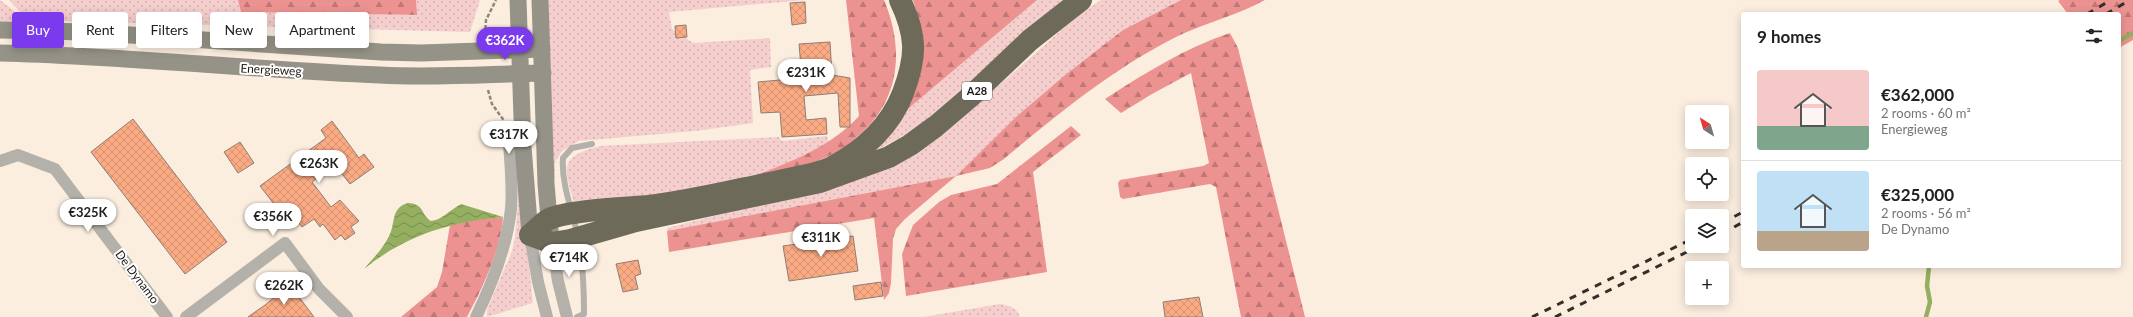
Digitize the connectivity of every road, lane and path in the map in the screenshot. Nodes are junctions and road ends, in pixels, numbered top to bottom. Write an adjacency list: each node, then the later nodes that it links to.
1 (518, 0): 6 (main road)
2 (540, 0): 7 (main road)
3 (900, 0): 14 (highway)
4 (1081, 0): 17 (highway, A28)
5 (0, 30): 6 (main road, Energieweg)
6 (520, 49): 7 (main road, Energieweg); 10 (main road)
7 (542, 49): 9 (main road)
8 (0, 53): 10 (main road, Energieweg)
9 (543, 73): 10 (main road, Energieweg); 15 (main road)
10 (520, 74): 16 (main road)
11 (509, 140): 22 (street)
12 (592, 144): 14 (lane)
13 (0, 161): 19 (street, De Dynamo)
14 (572, 214): 15 (highway); 17 (lane)
15 (549, 219): 16 (highway); 18 (main road)
16 (530, 235): 18 (highway); 23 (street)
17 (578, 238): 18 (highway, A28); 25 (lane)
18 (552, 243): 24 (street)
19 (167, 317)
20 (186, 317): 21 (street)
21 (347, 317)
22 (476, 317)
23 (547, 317)
24 (567, 317)
25 (576, 317)

